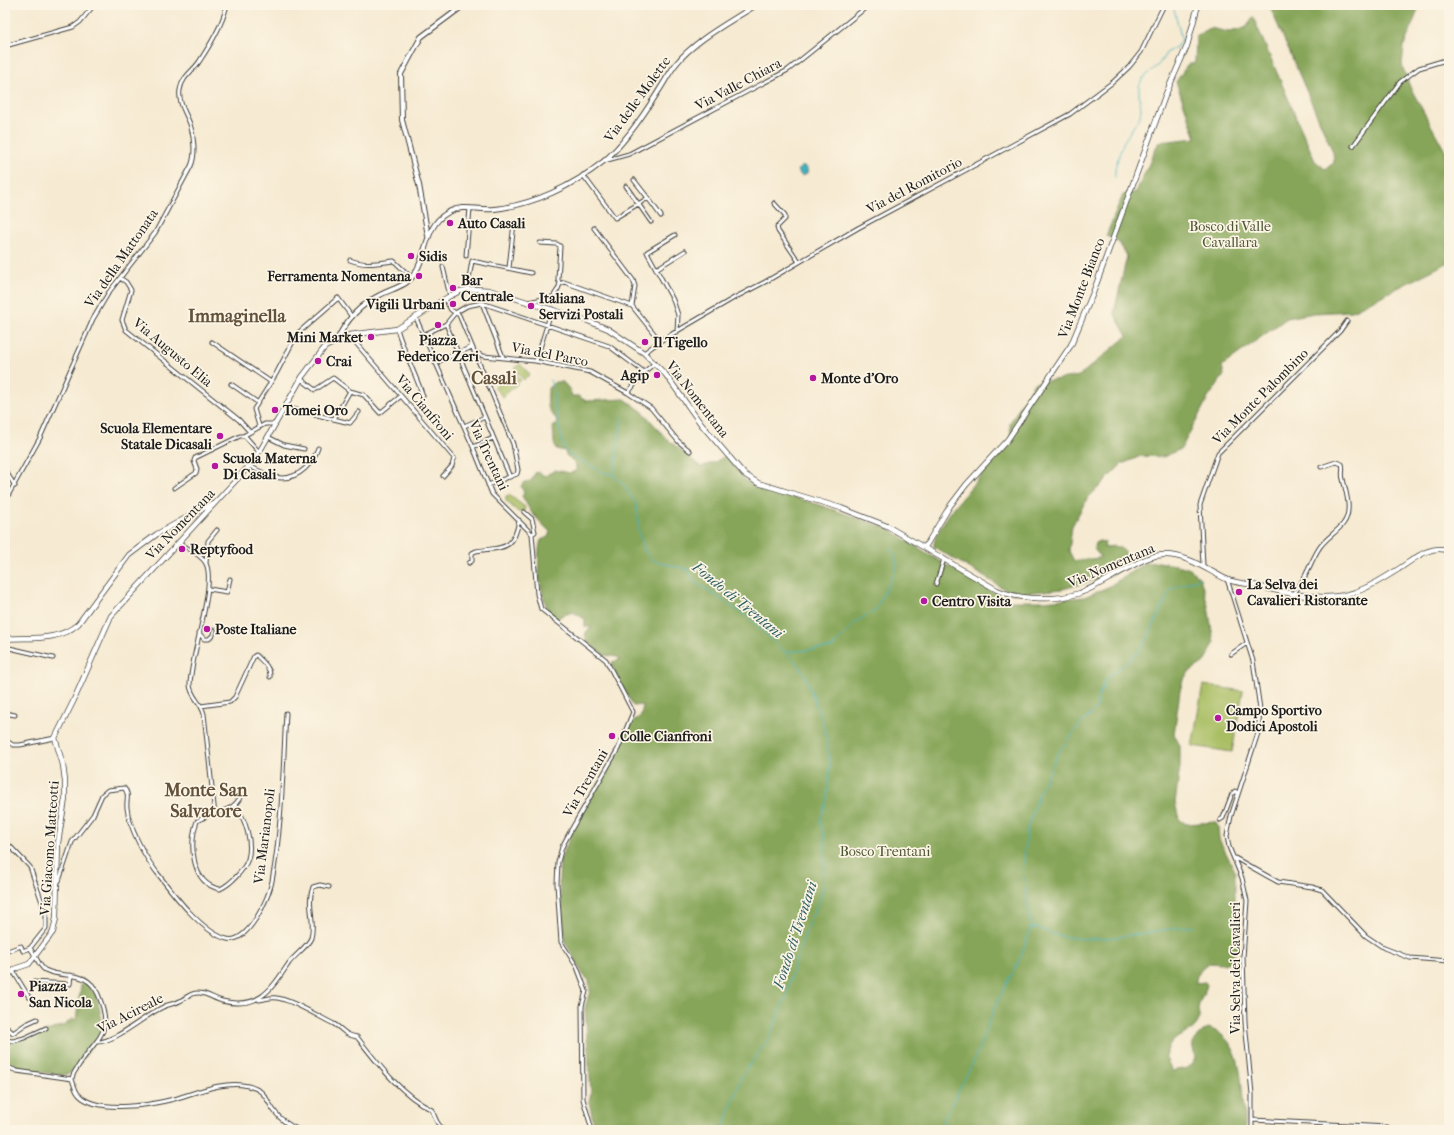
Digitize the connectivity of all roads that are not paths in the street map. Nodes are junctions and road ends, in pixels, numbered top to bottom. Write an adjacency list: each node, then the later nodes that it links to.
1 (94, 5): 8 (street)
2 (227, 5): 36 (street, Via della Mattonata)
3 (464, 5): 25 (street)
4 (756, 5): 11 (street, Via delle Molette)
5 (870, 5): 11 (street, Via Valle Chiara)
6 (1164, 5): 24 (street, Via del Romitorio)
7 (1198, 5): 107 (main road, Via Monte Bianco)
8 (5, 46)
9 (1449, 59): 10 (street)
10 (1353, 146)
11 (604, 161): 12 (street, Via delle Molette)
12 (583, 175): 17 (street); 18 (street, Via delle Molette)
13 (634, 180): 15 (street)
14 (626, 186): 17 (street)
15 (648, 198): 17 (street); 19 (street)
16 (774, 203): 31 (street)
17 (639, 204): 20 (street)
18 (470, 208): 25 (street, Via delle Molette); 29 (street)
19 (661, 216)
20 (650, 222)
21 (514, 223): 33 (street)
22 (594, 228): 44 (street)
23 (675, 235): 34 (street)
24 (845, 235): 26 (street); 31 (street, Via del Romitorio)
25 (428, 236): 37 (street, Via delle Molette)
26 (847, 239)
27 (540, 243): 38 (street)
28 (686, 251): 34 (street)
29 (466, 256)
30 (350, 260): 37 (street)
31 (799, 262): 53 (street, Via del Romitorio)
32 (443, 267): 40 (street)
33 (509, 268): 35 (street); 39 (street)
34 (656, 269): 53 (street)
35 (531, 273)
36 (120, 278): 83 (street, Via Augusto Elia); 98 (street, Via della Mattonata)
37 (412, 278): 47 (street)
38 (560, 284): 42 (street); 44 (street)
39 (467, 290): 40 (main road, Via Nomentana); 42 (main road, Via Nomentana)
40 (450, 296): 41 (main road, Via Nomentana)
41 (445, 299): 46 (street); 48 (main road, Via Nomentana)
42 (527, 302): 45 (main road, Via Nomentana)
43 (482, 303): 46 (street); 51 (street); 63 (street)
44 (632, 306): 57 (street)
45 (552, 309): 51 (street); 62 (main road, Via Nomentana)
46 (455, 313): 50 (street); 59 (street)
47 (352, 317): 56 (street); 69 (street)
48 (416, 318): 52 (main road, Via Nomentana); 55 (street, Via Trentani)
49 (1347, 321): 112 (street, Via Monte Palombino)
50 (446, 324): 55 (street); 61 (street)
51 (547, 324): 64 (street); 67 (street)
52 (396, 329): 54 (main road, Via Nomentana); 74 (street)
53 (677, 332): 57 (street, Via del Romitorio)
54 (350, 335): 56 (main road, Via Nomentana); 73 (street, Via Cianfroni)
55 (423, 335): 65 (street, Via Trentani)
56 (337, 340): 68 (main road, Via Nomentana)
57 (660, 341): 62 (street, Via del Romitorio)
58 (212, 342): 69 (street)
59 (472, 347): 60 (street); 61 (street)
60 (474, 352): 63 (street, Via del Parco); 96 (street)
61 (458, 353): 65 (street); 78 (street)
62 (644, 353): 66 (main road, Via Nomentana)
63 (502, 357): 64 (street, Via del Parco)
64 (536, 361): 72 (street, Via del Parco)
65 (435, 363): 82 (street, Via Trentani)
66 (655, 363): 67 (street); 107 (main road, Via Nomentana)
67 (644, 372): 72 (street)
68 (301, 379): 71 (street); 76 (main road, Via Nomentana)
69 (271, 382): 75 (street)
70 (231, 384): 75 (street)
71 (350, 391): 73 (street); 79 (street)
72 (628, 393): 90 (street, Via del Parco)
73 (401, 396): 95 (street, Via Cianfroni)
74 (424, 396)
75 (257, 402): 81 (street)
76 (284, 407): 79 (street); 80 (main road, Via Nomentana)
77 (359, 412): 79 (street)
78 (485, 417): 82 (street); 86 (street)
79 (334, 419)
80 (275, 424): 81 (street); 85 (main road, Via Nomentana)
81 (259, 426): 83 (street)
82 (464, 426): 87 (street, Via Trentani)
83 (250, 432): 84 (street)
84 (244, 436): 91 (street); 99 (street)
85 (268, 436): 89 (street); 91 (main road, Via Nomentana)
86 (493, 438): 87 (street); 96 (street)
87 (473, 447): 97 (street, Via Trentani)
88 (318, 448): 92 (street)
89 (304, 449)
90 (690, 451)
91 (259, 452): 92 (main road, Via Nomentana)
92 (249, 466): 100 (main road, Via Nomentana)
93 (1321, 467): 117 (street)
94 (5, 470): 98 (street)
95 (443, 476)
96 (510, 477): 97 (street)
97 (488, 485): 103 (street, Via Trentani)
98 (15, 486): 101 (street, Via della Mattonata)
99 (174, 488)
100 (219, 499): 106 (main road, Via Nomentana); 120 (main road)
101 (5, 500)
102 (524, 512): 105 (street)
103 (519, 520): 105 (street, Via Trentani); 111 (street)
104 (217, 530): 110 (street)
105 (532, 534): 162 (street, Via Trentani)
106 (178, 542): 110 (street); 130 (main road, Via Nomentana)
107 (925, 547): 109 (main road, Via Nomentana)
108 (1449, 551): 117 (main road, Via Nomentana)
109 (944, 558): 112 (main road, Via Nomentana); 115 (street)
110 (206, 563): 116 (street)
111 (469, 563)
112 (1203, 566): 114 (main road, Via Nomentana)
113 (230, 579): 116 (street)
114 (1227, 580): 117 (main road, Via Nomentana); 121 (street, Via Selva dei Cavalieri)
115 (936, 584)
116 (209, 589): 119 (street)
117 (1294, 593)
118 (214, 630): 119 (street)
119 (199, 631): 126 (street)
120 (5, 638)
121 (1247, 643): 123 (street); 133 (street, Via Selva dei Cavalieri)
122 (5, 647): 124 (street)
123 (1231, 654)
124 (52, 658)
125 (270, 677): 126 (street)
126 (202, 706): 135 (street)
127 (286, 712): 139 (street, Via Marianopoli)
128 (5, 713): 129 (street)
129 (15, 715)
130 (55, 738): 131 (street); 139 (main road, Via Giacomo Matteotti)
131 (5, 740)
132 (243, 790): 134 (street)
133 (1238, 793): 136 (street); 138 (street, Via Selva dei Cavalieri)
134 (235, 805): 135 (street); 135 (street)
135 (215, 814)
136 (1220, 820)
137 (5, 841): 141 (street)
138 (1233, 857): 144 (street); 158 (street, Via Selva dei Cavalieri)
139 (57, 884): 143 (main road, Via Giacomo Matteotti)
140 (329, 886): 150 (street)
141 (30, 948): 142 (street); 143 (street)
142 (5, 952)
143 (36, 955): 145 (main road, Via Giacomo Matteotti); 146 (street)
144 (1449, 961)
145 (13, 971): 147 (main road, Via Giacomo Matteotti); 149 (street)
146 (71, 975): 148 (street); 155 (street)
147 (5, 976)
148 (33, 982)
149 (29, 997)
150 (257, 1000): 155 (street, Via Acireale); 161 (street, Via Acireale)
151 (37, 1019): 152 (street)
152 (5, 1026)
153 (46, 1028): 154 (street)
154 (5, 1040)
155 (96, 1042): 157 (street)
156 (5, 1066): 157 (street)
157 (72, 1079): 160 (street)
158 (1252, 1120): 159 (street); 163 (street, Via Selva dei Cavalieri)
159 (1325, 1124): 164 (street); 165 (street)
160 (299, 1130)
161 (445, 1130)
162 (592, 1130)
163 (1252, 1130)
164 (1325, 1130)
165 (1392, 1130)

